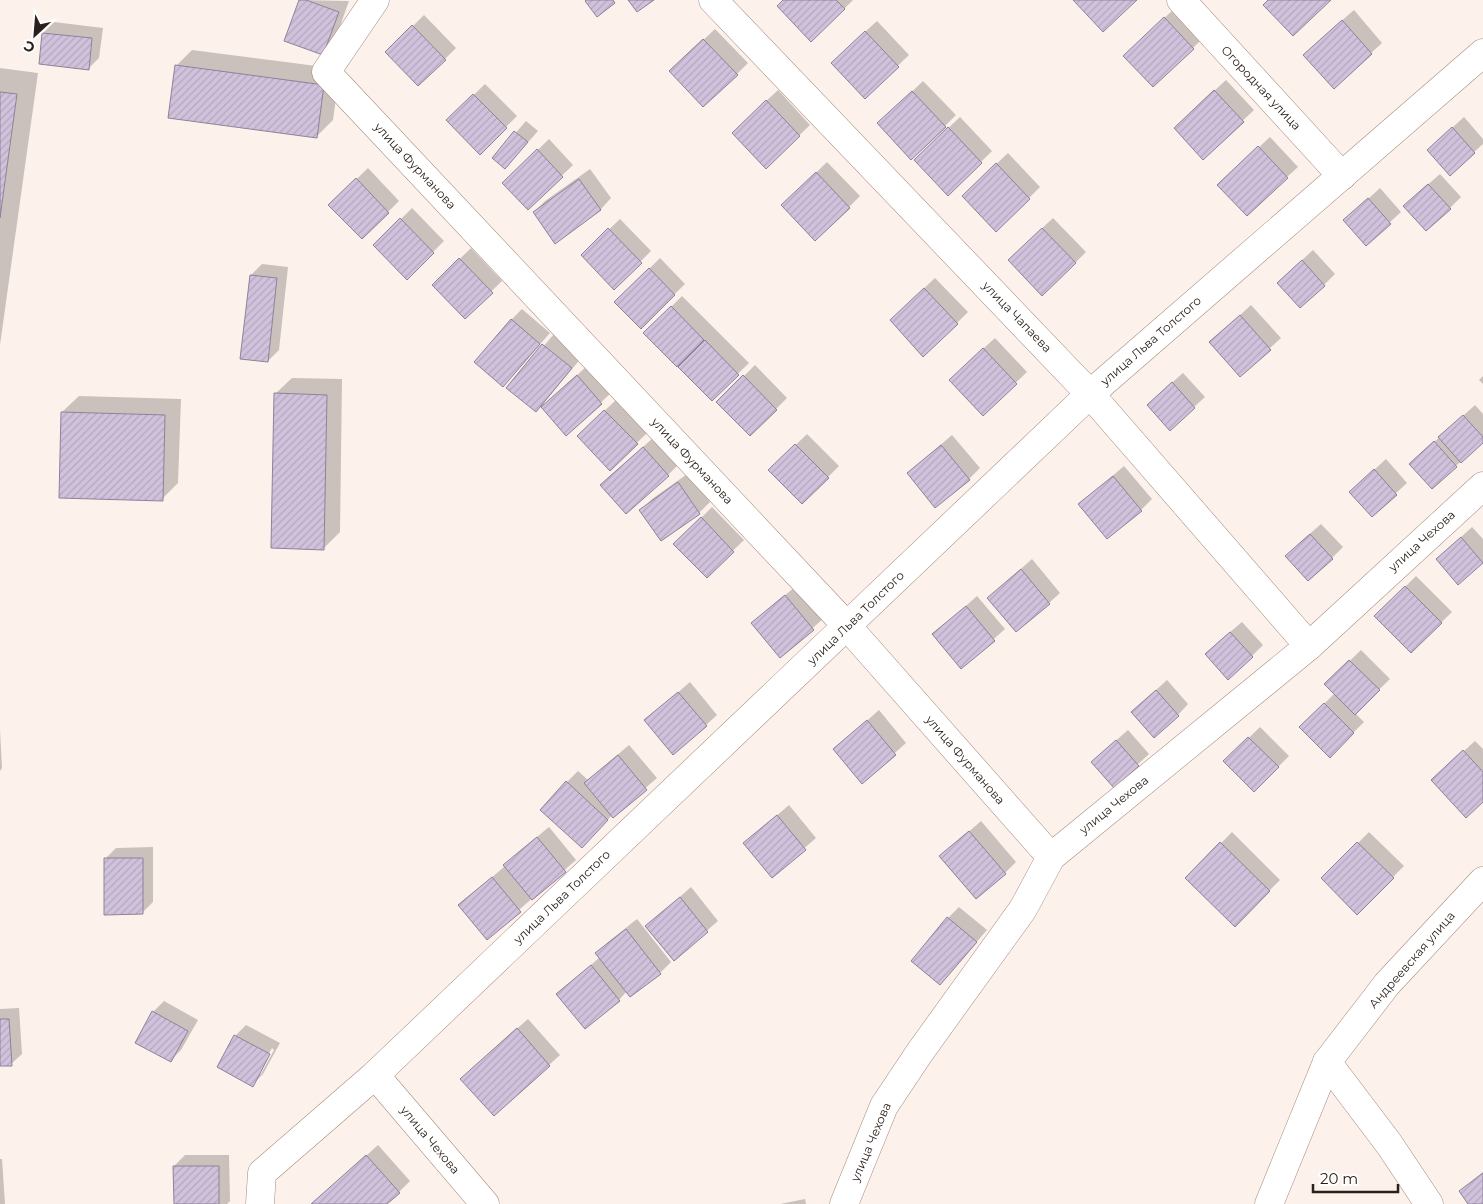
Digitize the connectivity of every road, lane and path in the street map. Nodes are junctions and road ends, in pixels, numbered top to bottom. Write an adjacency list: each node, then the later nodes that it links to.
1 (375, 0): 8 (street, улица Фурманова)
2 (713, 0): 6 (street, улица Чапаева)
3 (1181, 0): 5 (street, Огородная улица)
4 (1483, 53): 5 (street, улица Льва Толстого)
5 (1342, 176): 6 (street, улица Льва Толстого)
6 (1090, 394): 8 (street, улица Льва Толстого); 9 (street, улица Чапаева)
7 (1483, 486): 9 (street, улица Чехова)
8 (847, 626): 10 (street, улица Фурманова); 13 (street, улица Льва Толстого)
9 (1308, 646): 10 (street, улица Чехова)
10 (1051, 857): 16 (street, улица Чехова)
11 (1483, 881): 12 (street, Андреевская улица)
12 (1328, 1062): 17 (street, Андреевская улица); 18 (street)
13 (375, 1075): 14 (street, улица Льва Толстого); 15 (street, улица Чехова)
14 (260, 1204)
15 (485, 1204)
16 (844, 1204)
17 (1269, 1204)
18 (1429, 1204)

